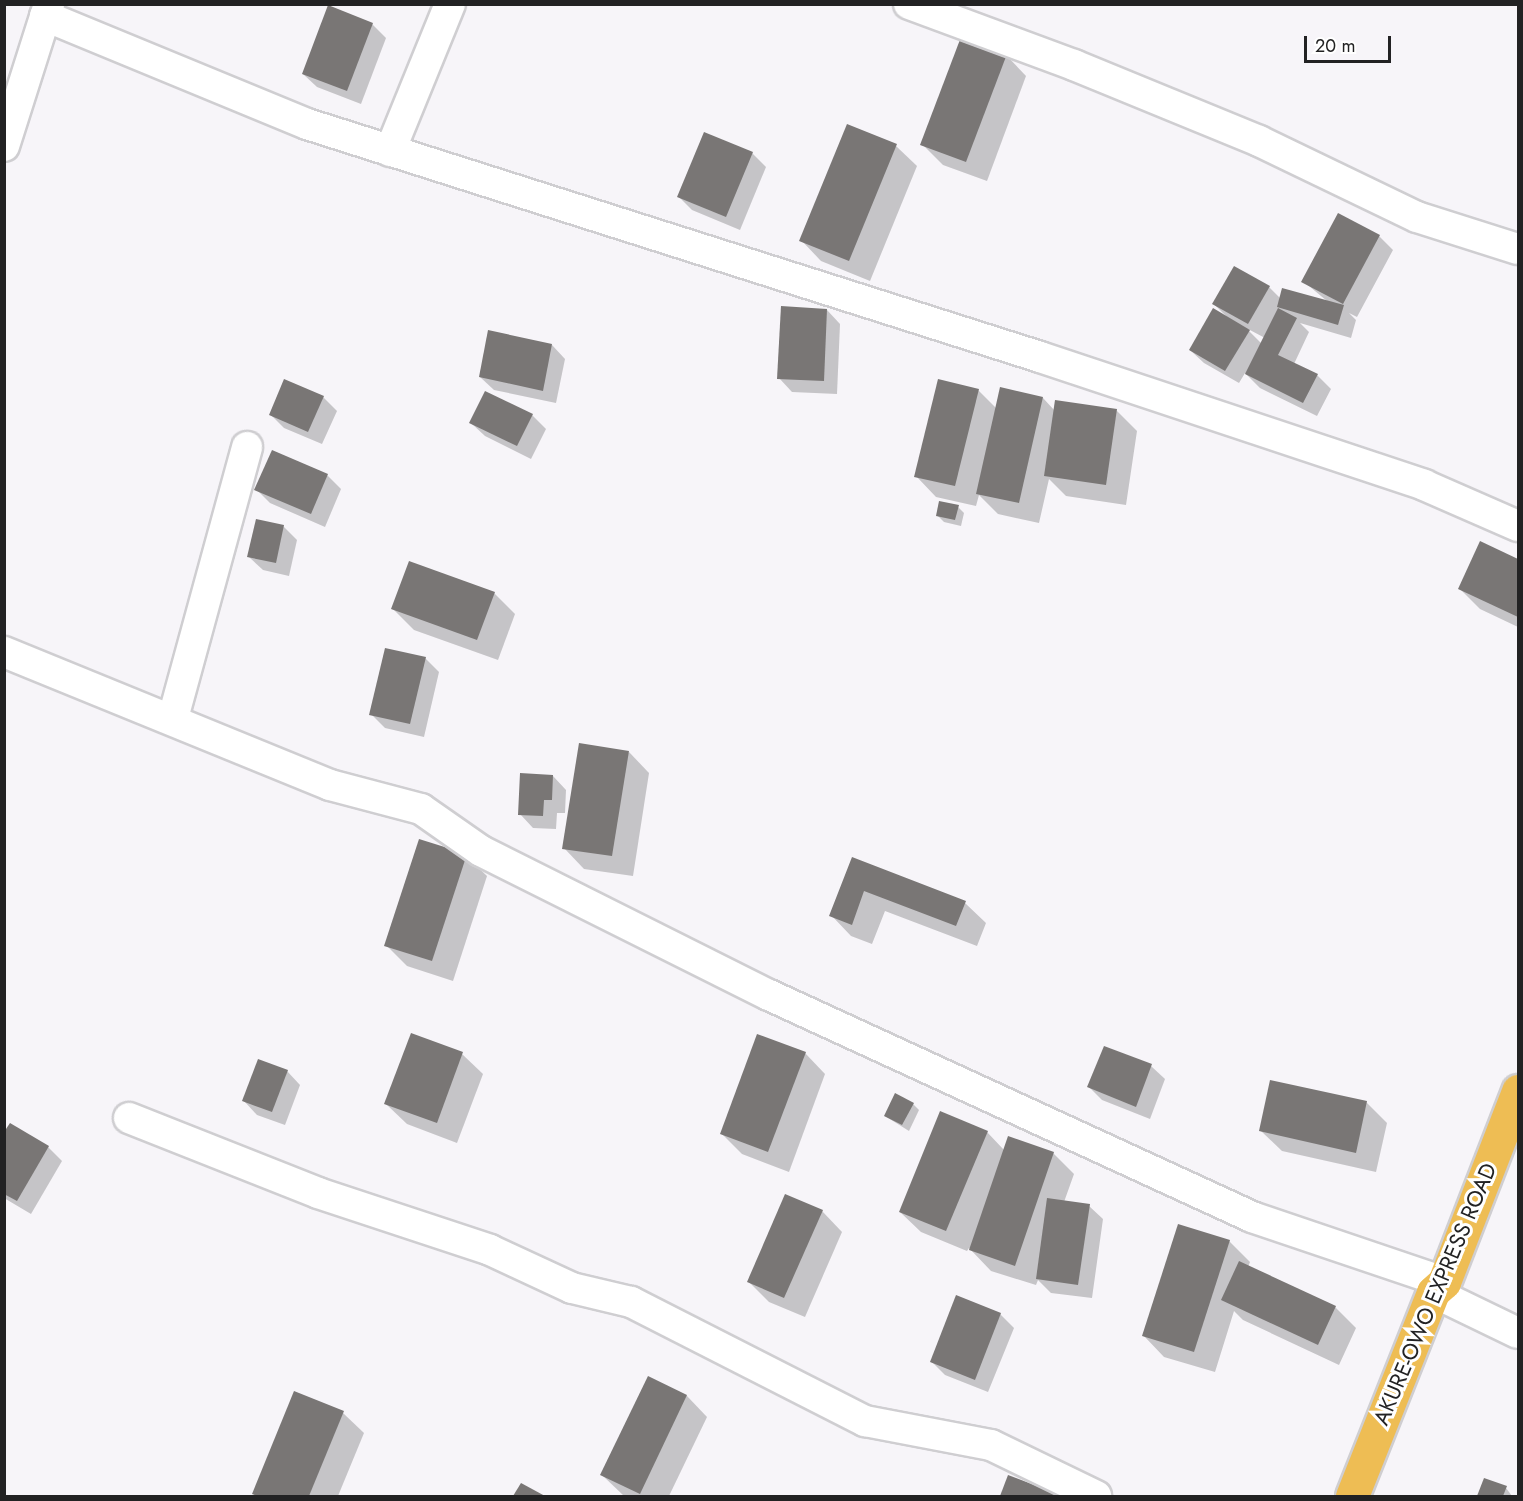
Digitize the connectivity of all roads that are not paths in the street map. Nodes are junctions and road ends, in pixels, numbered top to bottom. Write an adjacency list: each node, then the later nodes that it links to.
1 (450, 4): 5 (street)
2 (909, 4): 6 (street)
3 (47, 10): 4 (street); 5 (street)
4 (4, 146)
5 (390, 150): 8 (street)
6 (1518, 249)
7 (247, 447): 10 (street)
8 (1518, 526)
9 (4, 652): 10 (street)
10 (173, 718): 13 (street)
11 (1518, 1091): 13 (highway, AKURE-OWO EXPRESS ROAD)
12 (129, 1118): 15 (street)
13 (1439, 1287): 14 (street); 16 (highway, AKURE-OWO EXPRESS ROAD)
14 (1518, 1333)
15 (1096, 1497)
16 (1352, 1497)

